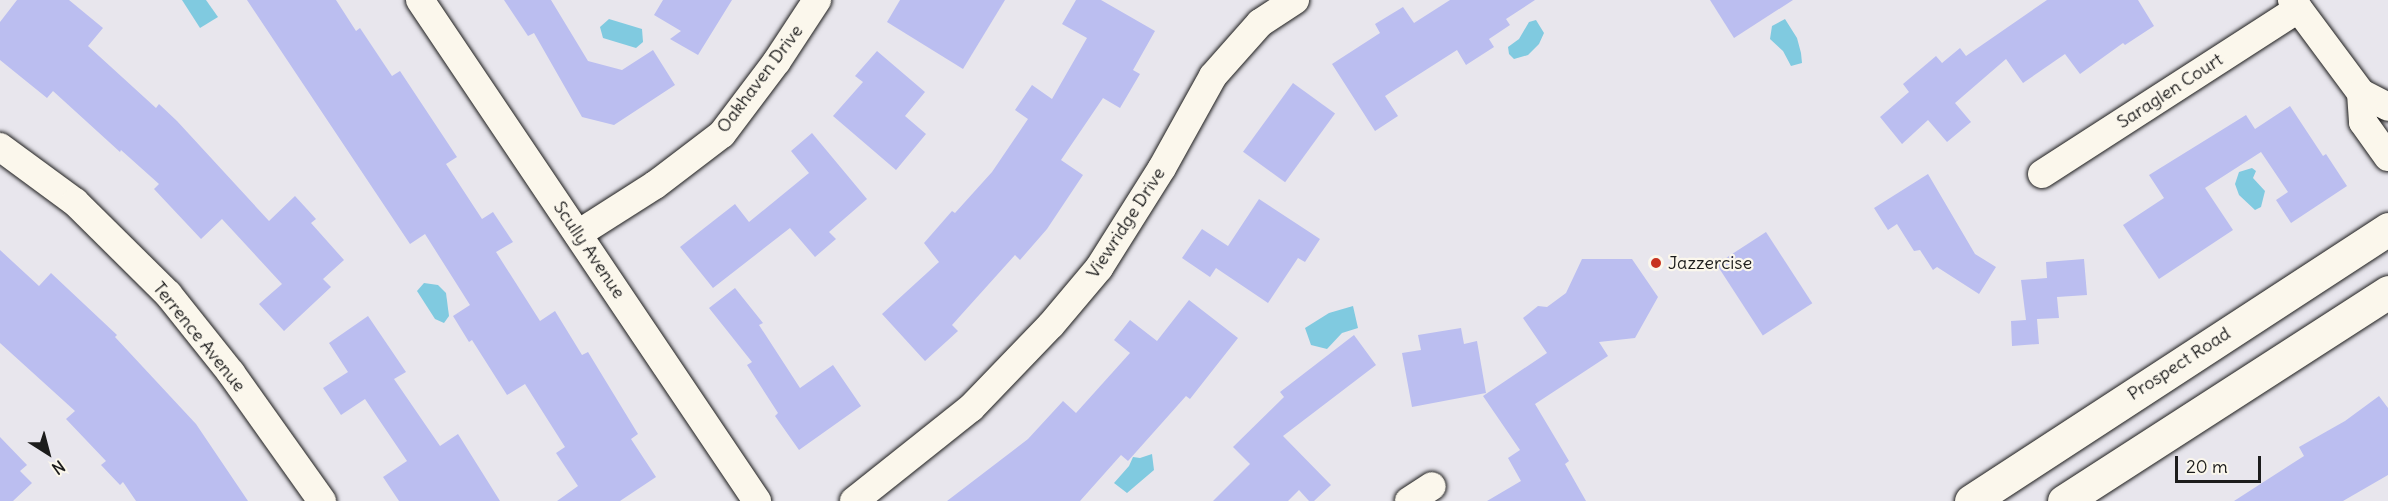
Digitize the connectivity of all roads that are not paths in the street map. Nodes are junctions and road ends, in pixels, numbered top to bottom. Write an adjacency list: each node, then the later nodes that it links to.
1 (420, 0): 11 (street, Scully Avenue)
2 (817, 0): 11 (street, Oakhaven Drive)
3 (1295, 0): 15 (street, Viewridge Drive)
4 (2295, 4): 5 (street); 9 (street, Saraglen Court)
5 (2361, 93): 6 (street); 8 (street)
6 (2388, 107)
7 (0, 147): 13 (street, Terrence Avenue)
8 (2388, 157)
9 (2042, 174)
10 (2388, 229): 16 (main road, Prospect Road)
11 (578, 234): 14 (street, Scully Avenue)
12 (2388, 292): 17 (main road)
13 (322, 501)
14 (756, 501)
15 (854, 501)
16 (1971, 501)
17 (2064, 501)

